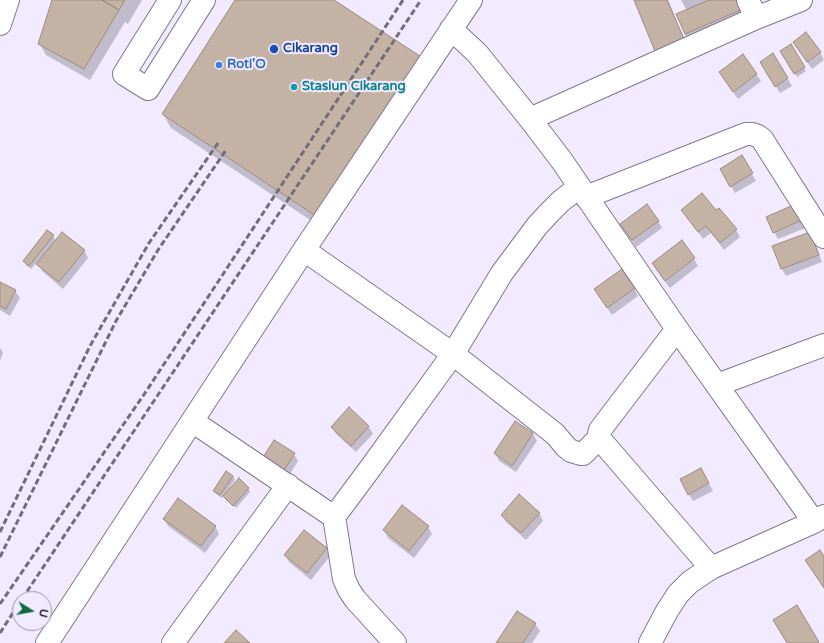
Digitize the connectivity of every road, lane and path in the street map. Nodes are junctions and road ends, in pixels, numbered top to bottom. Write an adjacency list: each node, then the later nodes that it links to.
1 (8, 0): 7 (main road)
2 (170, 0): 3 (main road)
3 (204, 0)
4 (471, 0): 8 (main road)
5 (801, 0): 6 (main road)
6 (752, 9): 9 (main road)
7 (0, 24)
8 (451, 29): 9 (main road); 12 (main road)
9 (530, 119): 10 (main road)
10 (583, 192): 11 (main road); 13 (main road); 15 (main road)
11 (823, 232)
12 (304, 250): 15 (main road); 17 (main road)
13 (677, 329): 16 (main road); 18 (main road)
14 (824, 345): 16 (main road)
15 (453, 354): 18 (main road); 20 (main road)
16 (717, 385): 21 (main road)
17 (192, 421): 19 (main road); 23 (main road)
18 (599, 438): 22 (main road)
19 (288, 485): 20 (main road); 24 (main road)
20 (334, 517): 25 (main road)
21 (819, 519): 22 (main road)
22 (711, 568): 26 (main road)
23 (47, 643)
24 (173, 643)
25 (395, 643)
26 (650, 643)

